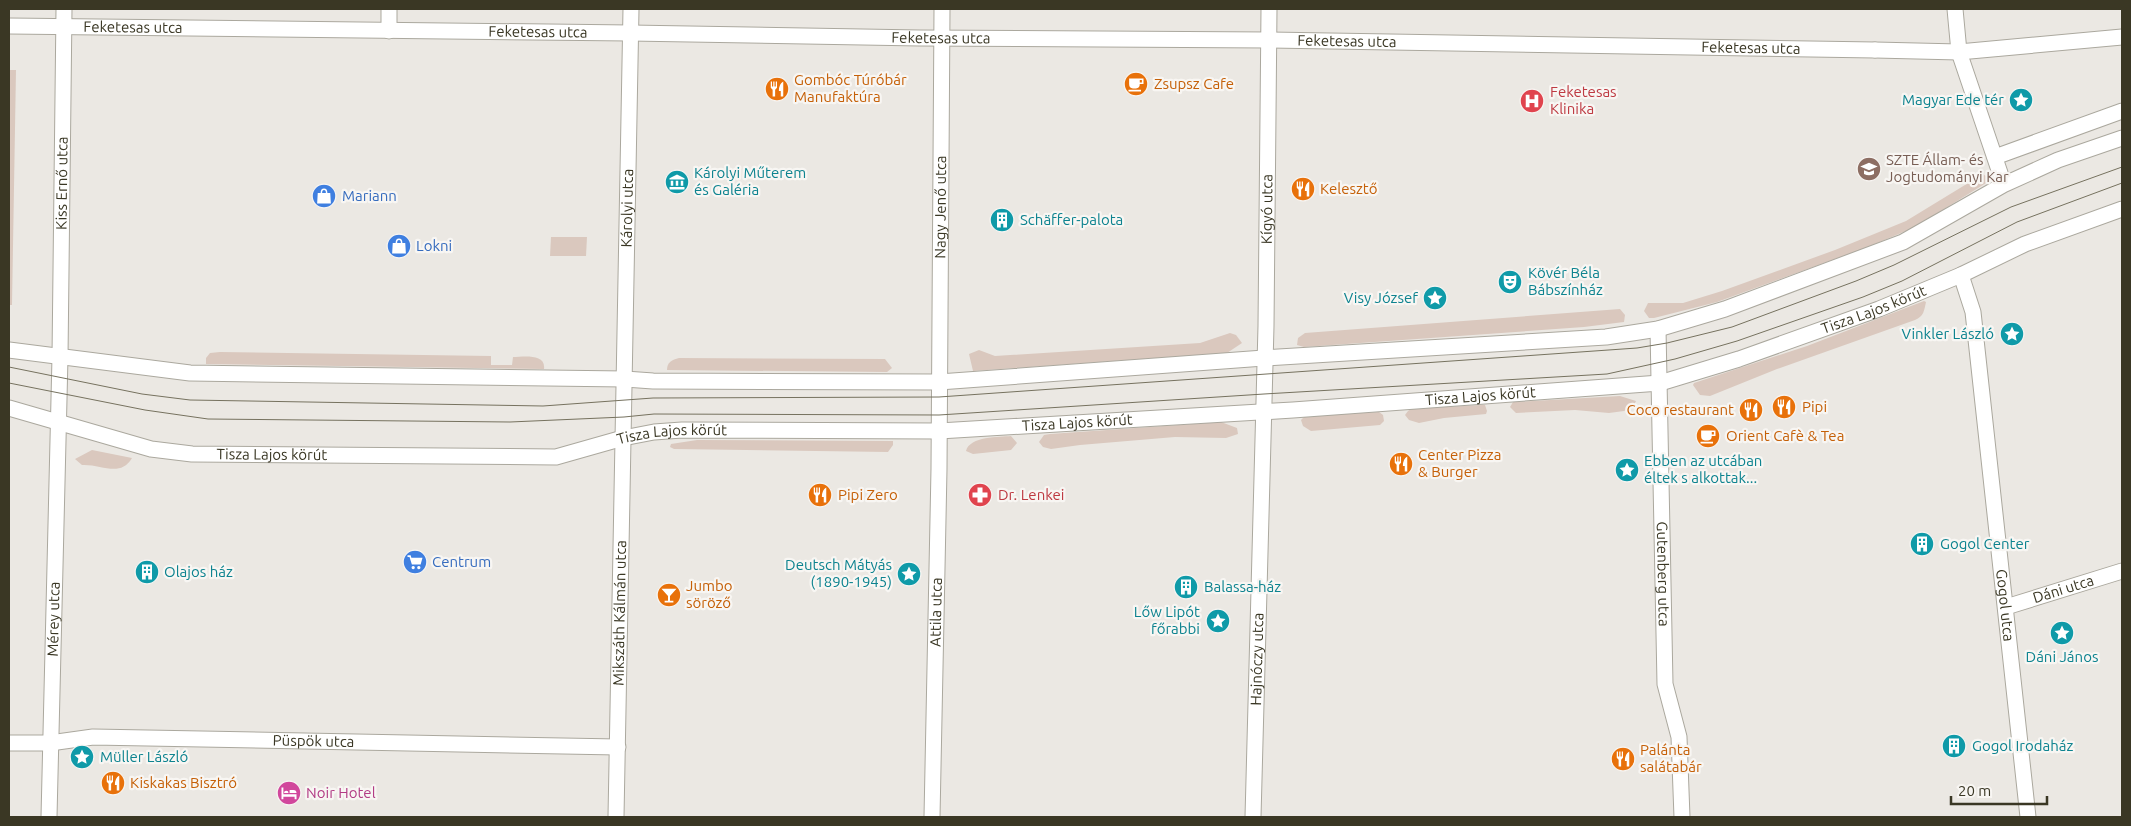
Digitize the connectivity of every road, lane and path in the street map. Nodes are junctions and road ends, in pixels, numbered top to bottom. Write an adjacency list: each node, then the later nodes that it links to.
1 (64, 9): 8 (street, Kiss Ernő utca)
2 (389, 9): 9 (street)
3 (631, 9): 10 (street, Károlyi utca)
4 (942, 9): 12 (street, Nagy Jenő utca)
5 (1269, 9): 13 (street, Kígyó utca)
6 (1955, 13): 14 (street)
7 (9, 26): 8 (street, Feketesas utca)
8 (64, 28): 9 (street, Feketesas utca); 23 (street, Kiss Ernő utca)
9 (389, 31): 10 (street, Feketesas utca)
10 (630, 33): 12 (street, Feketesas utca); 25 (street, Károlyi utca)
11 (2122, 37): 14 (street)
12 (941, 39): 13 (street, Feketesas utca); 26 (street, Nagy Jenő utca)
13 (1269, 40): 14 (street, Feketesas utca); 24 (street, Kígyó utca)
14 (1958, 52): 17 (street)
15 (2122, 111): 17 (street)
16 (2122, 138): 21 (street)
17 (1994, 157): 18 (street)
18 (2000, 173)
19 (2122, 209): 20 (street, Tisza Lajos körút)
20 (1961, 275): 27 (street, Tisza Lajos körút); 36 (street, Gogol utca)
21 (1658, 329): 24 (street); 27 (street, Gutenberg utca)
22 (9, 350): 23 (street)
23 (60, 358): 25 (street); 32 (street, Kiss Ernő utca)
24 (1264, 358): 26 (street); 31 (street, Kígyó utca)
25 (625, 379): 26 (street); 30 (street, Károlyi utca)
26 (939, 382): 28 (street, Nagy Jenő utca)
27 (1660, 383): 31 (street, Tisza Lajos körút); 44 (street, Gutenberg utca)
28 (939, 406): 33 (street, Attila utca)
29 (9, 408): 32 (street, Tisza Lajos körút)
30 (624, 408): 34 (street, Mikszáth Kálmán utca)
31 (1264, 411): 33 (street, Tisza Lajos körút); 43 (street, Hajnóczy utca)
32 (57, 422): 34 (street, Tisza Lajos körút); 38 (street, Mérey utca)
33 (939, 431): 34 (street, Tisza Lajos körút); 42 (street, Attila utca)
34 (623, 438): 39 (street, Mikszáth Kálmán utca)
35 (2122, 571): 36 (street, Dáni utca)
36 (2006, 607): 45 (street, Gogol utca)
37 (9, 743): 38 (street, Püspök utca)
38 (50, 743): 39 (street, Püspök utca); 40 (street, Mérey utca)
39 (618, 747): 41 (street, Mikszáth Kálmán utca)
40 (49, 817)
41 (616, 817)
42 (932, 817)
43 (1253, 817)
44 (1682, 817)
45 (2028, 817)

